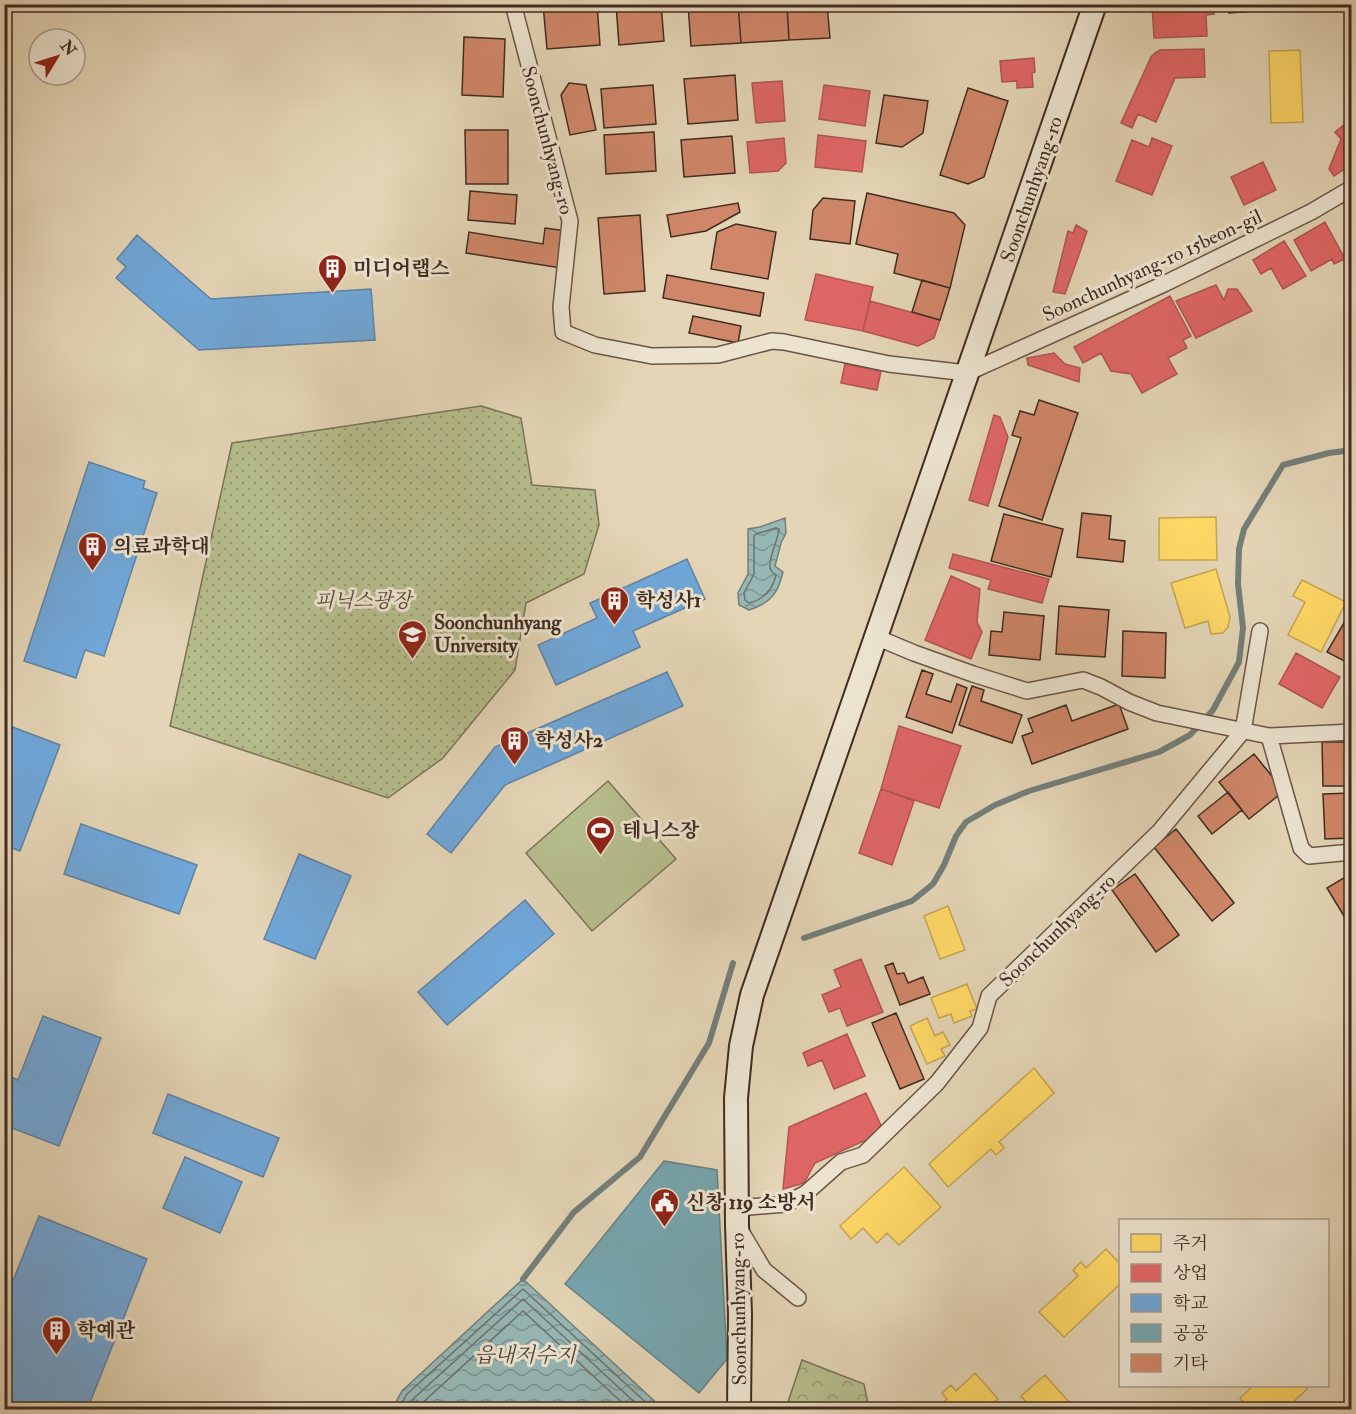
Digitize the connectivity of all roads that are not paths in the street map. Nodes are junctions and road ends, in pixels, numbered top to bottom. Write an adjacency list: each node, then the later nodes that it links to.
1 (513, 4): 4 (street, Soonchunhyang-ro)
2 (1095, 4): 4 (main road, Soonchunhyang-ro)
3 (1352, 188): 4 (street, Soonchunhyang-ro 15beon-gil)
4 (967, 373): 6 (main road, Soonchunhyang-ro)
5 (1260, 631): 7 (street)
6 (876, 637): 7 (street); 11 (main road, Soonchunhyang-ro)
7 (1243, 731): 9 (street); 11 (street, Soonchunhyang-ro)
8 (1352, 732): 9 (street)
9 (1269, 736): 10 (street)
10 (1352, 852)
11 (737, 1216): 12 (street); 13 (main road, Soonchunhyang-ro)
12 (798, 1298)
13 (739, 1410)

